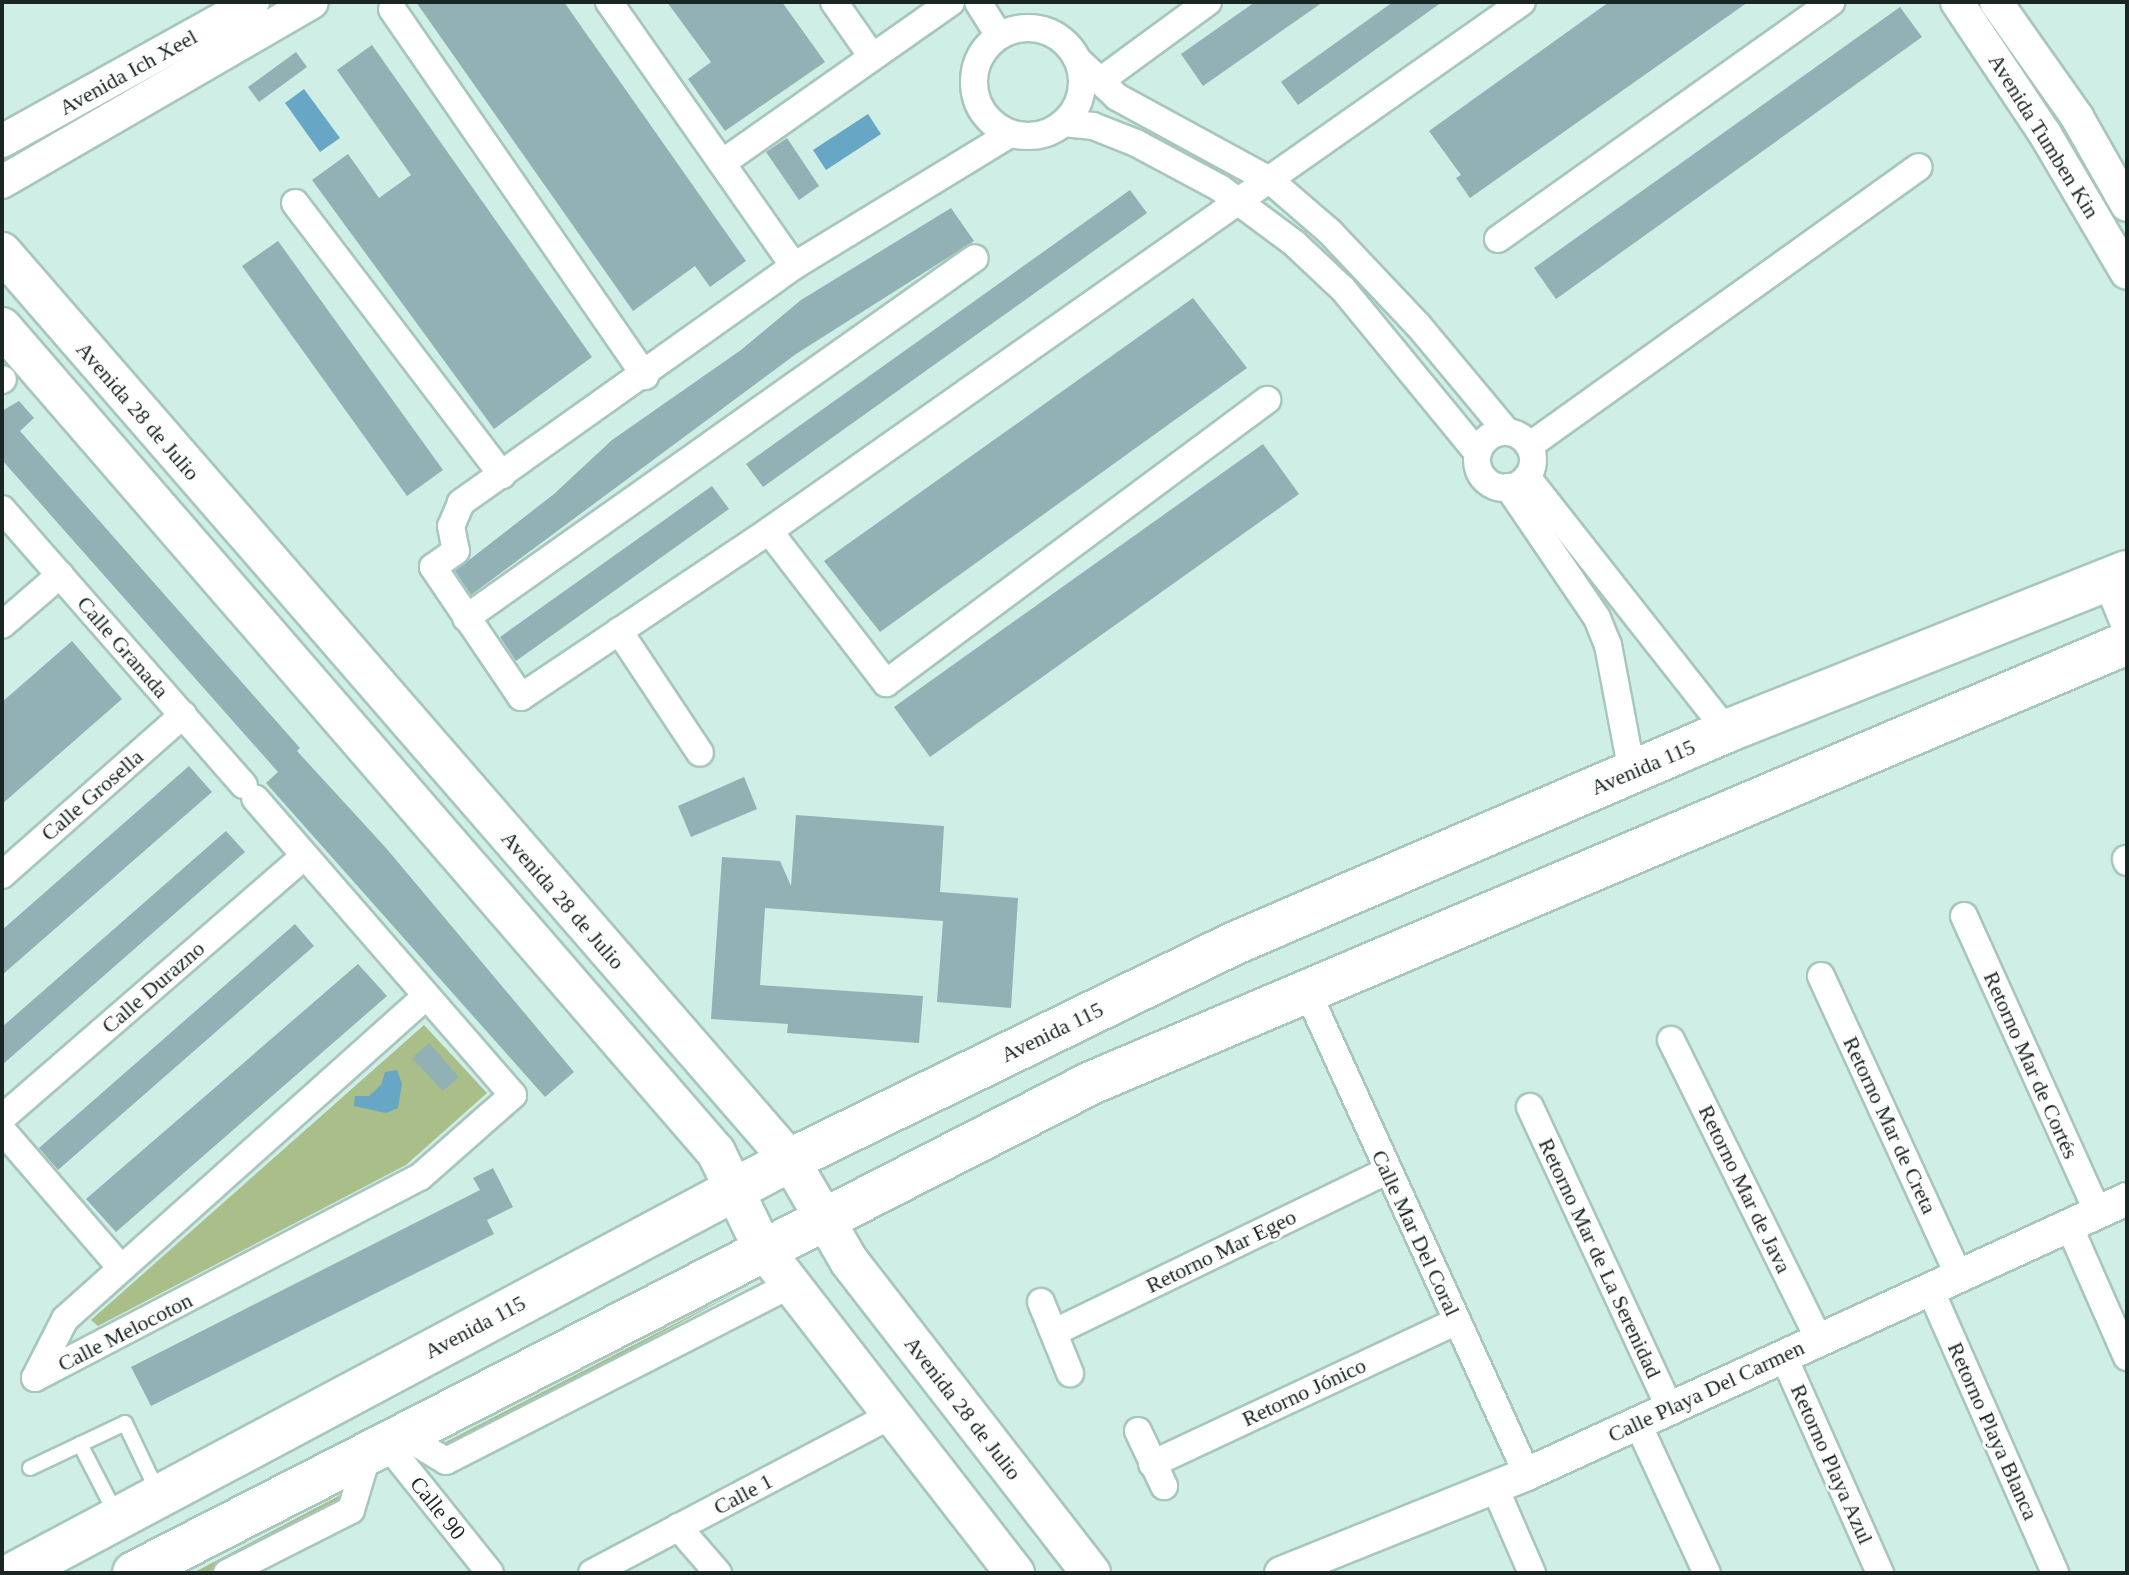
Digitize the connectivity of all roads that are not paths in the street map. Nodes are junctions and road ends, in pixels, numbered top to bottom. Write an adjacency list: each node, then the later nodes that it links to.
1 (253, 2): 19 (street, Avenida Ich Xeel)
2 (312, 2): 23 (street)
3 (609, 2): 20 (street)
4 (834, 2): 14 (street)
5 (951, 2): 14 (street)
6 (978, 2): 13 (street)
7 (1208, 2): 16 (street)
8 (1522, 2): 22 (street)
9 (1831, 2): 27 (street)
10 (1957, 2): 31 (street, Avenida Tumben Kin)
11 (2002, 4): 26 (street, Avenida Tumben Kin)
12 (392, 9): 33 (street)
13 (999, 36): 15 (street); 18 (street)
14 (871, 55): 20 (street)
15 (1079, 61): 16 (street); 17 (street)
16 (1100, 81): 22 (street)
17 (1064, 123): 18 (street); 24 (street)
18 (1010, 134): 30 (street)
19 (2, 141)
20 (722, 163): 30 (street)
21 (1918, 167): 36 (street)
22 (1271, 181): 24 (street); 35 (street)
23 (2, 182)
24 (1238, 201): 37 (street); 41 (street)
25 (295, 203): 38 (street)
26 (2127, 205)
27 (1498, 239)
28 (2, 252): 63 (main road, Avenida 28 de Julio)
29 (975, 258): 44 (street)
30 (794, 266): 33 (street)
31 (2127, 273)
32 (2, 327): 65 (main road)
33 (645, 376): 38 (street)
34 (1267, 400): 41 (street)
35 (1507, 432): 36 (street); 37 (street)
36 (1529, 446): 39 (street)
37 (1477, 452): 39 (street)
38 (502, 475): 44 (street)
39 (1518, 482): 50 (street); 52 (street)
40 (2, 509): 42 (street, Calle Granada)
41 (769, 531): 47 (street)
42 (60, 575): 46 (street); 49 (street, Calle Granada)
43 (2118, 576): 45 (street); 50 (main road, Avenida 115)
44 (466, 618): 47 (street)
45 (2127, 623)
46 (2, 625)
47 (619, 631): 51 (street)
48 (2127, 643): 57 (main road)
49 (183, 715): 53 (street, Calle Granada); 54 (street, Calle Grosella)
50 (1727, 731): 52 (main road, Avenida 115)
51 (700, 753)
52 (1632, 772): 63 (main road, Avenida 115)
53 (304, 856): 58 (street); 61 (street, Calle Durazno)
54 (2, 875)
55 (1964, 916): 66 (street, Retorno Mar de Cortés)
56 (1821, 976): 71 (street, Retorno Mar de Creta)
57 (1307, 991): 64 (street, Calle Mar Del Coral); 67 (main road)
58 (424, 998): 70 (street, Calle Melocoton); 70 (street, Calle Melocoton)
59 (1671, 1040): 76 (street, Retorno Mar de Java)
60 (1530, 1107): 80 (street, Retorno Mar de La Serenidad)
61 (2, 1118)
62 (2, 1130): 70 (street)
63 (790, 1160): 65 (main road, Avenida 115); 67 (main road, Avenida 28 de Julio)
64 (1386, 1171): 74 (street, Calle Mar Del Coral); 75 (street, Retorno Mar Egeo)
65 (735, 1190): 69 (main road); 90 (main road, Avenida 115)
66 (2113, 1206): 68 (street, Calle Playa Del Carmen)
67 (826, 1218): 69 (main road); 99 (main road, Avenida 28 de Julio)
68 (2070, 1228): 71 (street, Calle Playa Del Carmen); 78 (street)
69 (762, 1247): 72 (main road); 85 (main road)
70 (121, 1268)
71 (1944, 1282): 76 (street, Calle Playa Del Carmen); 104 (street, Retorno Playa Blanca)
72 (794, 1283): 81 (main road); 85 (street)
73 (1041, 1302): 75 (street)
74 (1457, 1321): 83 (street, Retorno Jónico); 87 (street, Calle Mar Del Coral)
75 (1055, 1332): 79 (street)
76 (1818, 1338): 77 (street, Calle Playa Del Carmen)
77 (1783, 1355): 80 (street, Calle Playa Del Carmen); 103 (street, Retorno Playa Azul)
78 (2127, 1357)
79 (1070, 1373)
80 (1670, 1409): 82 (street, Calle Playa Del Carmen)
81 (894, 1414): 91 (street, Calle 1); 98 (main road)
82 (1638, 1424): 87 (street, Calle Playa Del Carmen); 102 (street)
83 (1138, 1431)
84 (80, 1444): 86 (lane); 88 (lane); 90 (lane)
85 (386, 1444): 93 (main road); 94 (street); 95 (street, Calle 90)
86 (30, 1468)
87 (1527, 1474): 89 (street, Calle Playa Del Carmen)
88 (156, 1488)
89 (1495, 1488): 100 (street, Calle Playa Del Carmen); 101 (street)
90 (118, 1517): 92 (main road, Avenida 115)
91 (678, 1527): 96 (street, Calle 1); 97 (street)
92 (15, 1573)
93 (134, 1573)
94 (227, 1573)
95 (490, 1573)
96 (592, 1573)
97 (718, 1573)
98 (1015, 1573)
99 (1091, 1573)
100 (1281, 1573)
101 (1532, 1573)
102 (1707, 1573)
103 (1880, 1573)
104 (2055, 1573)

